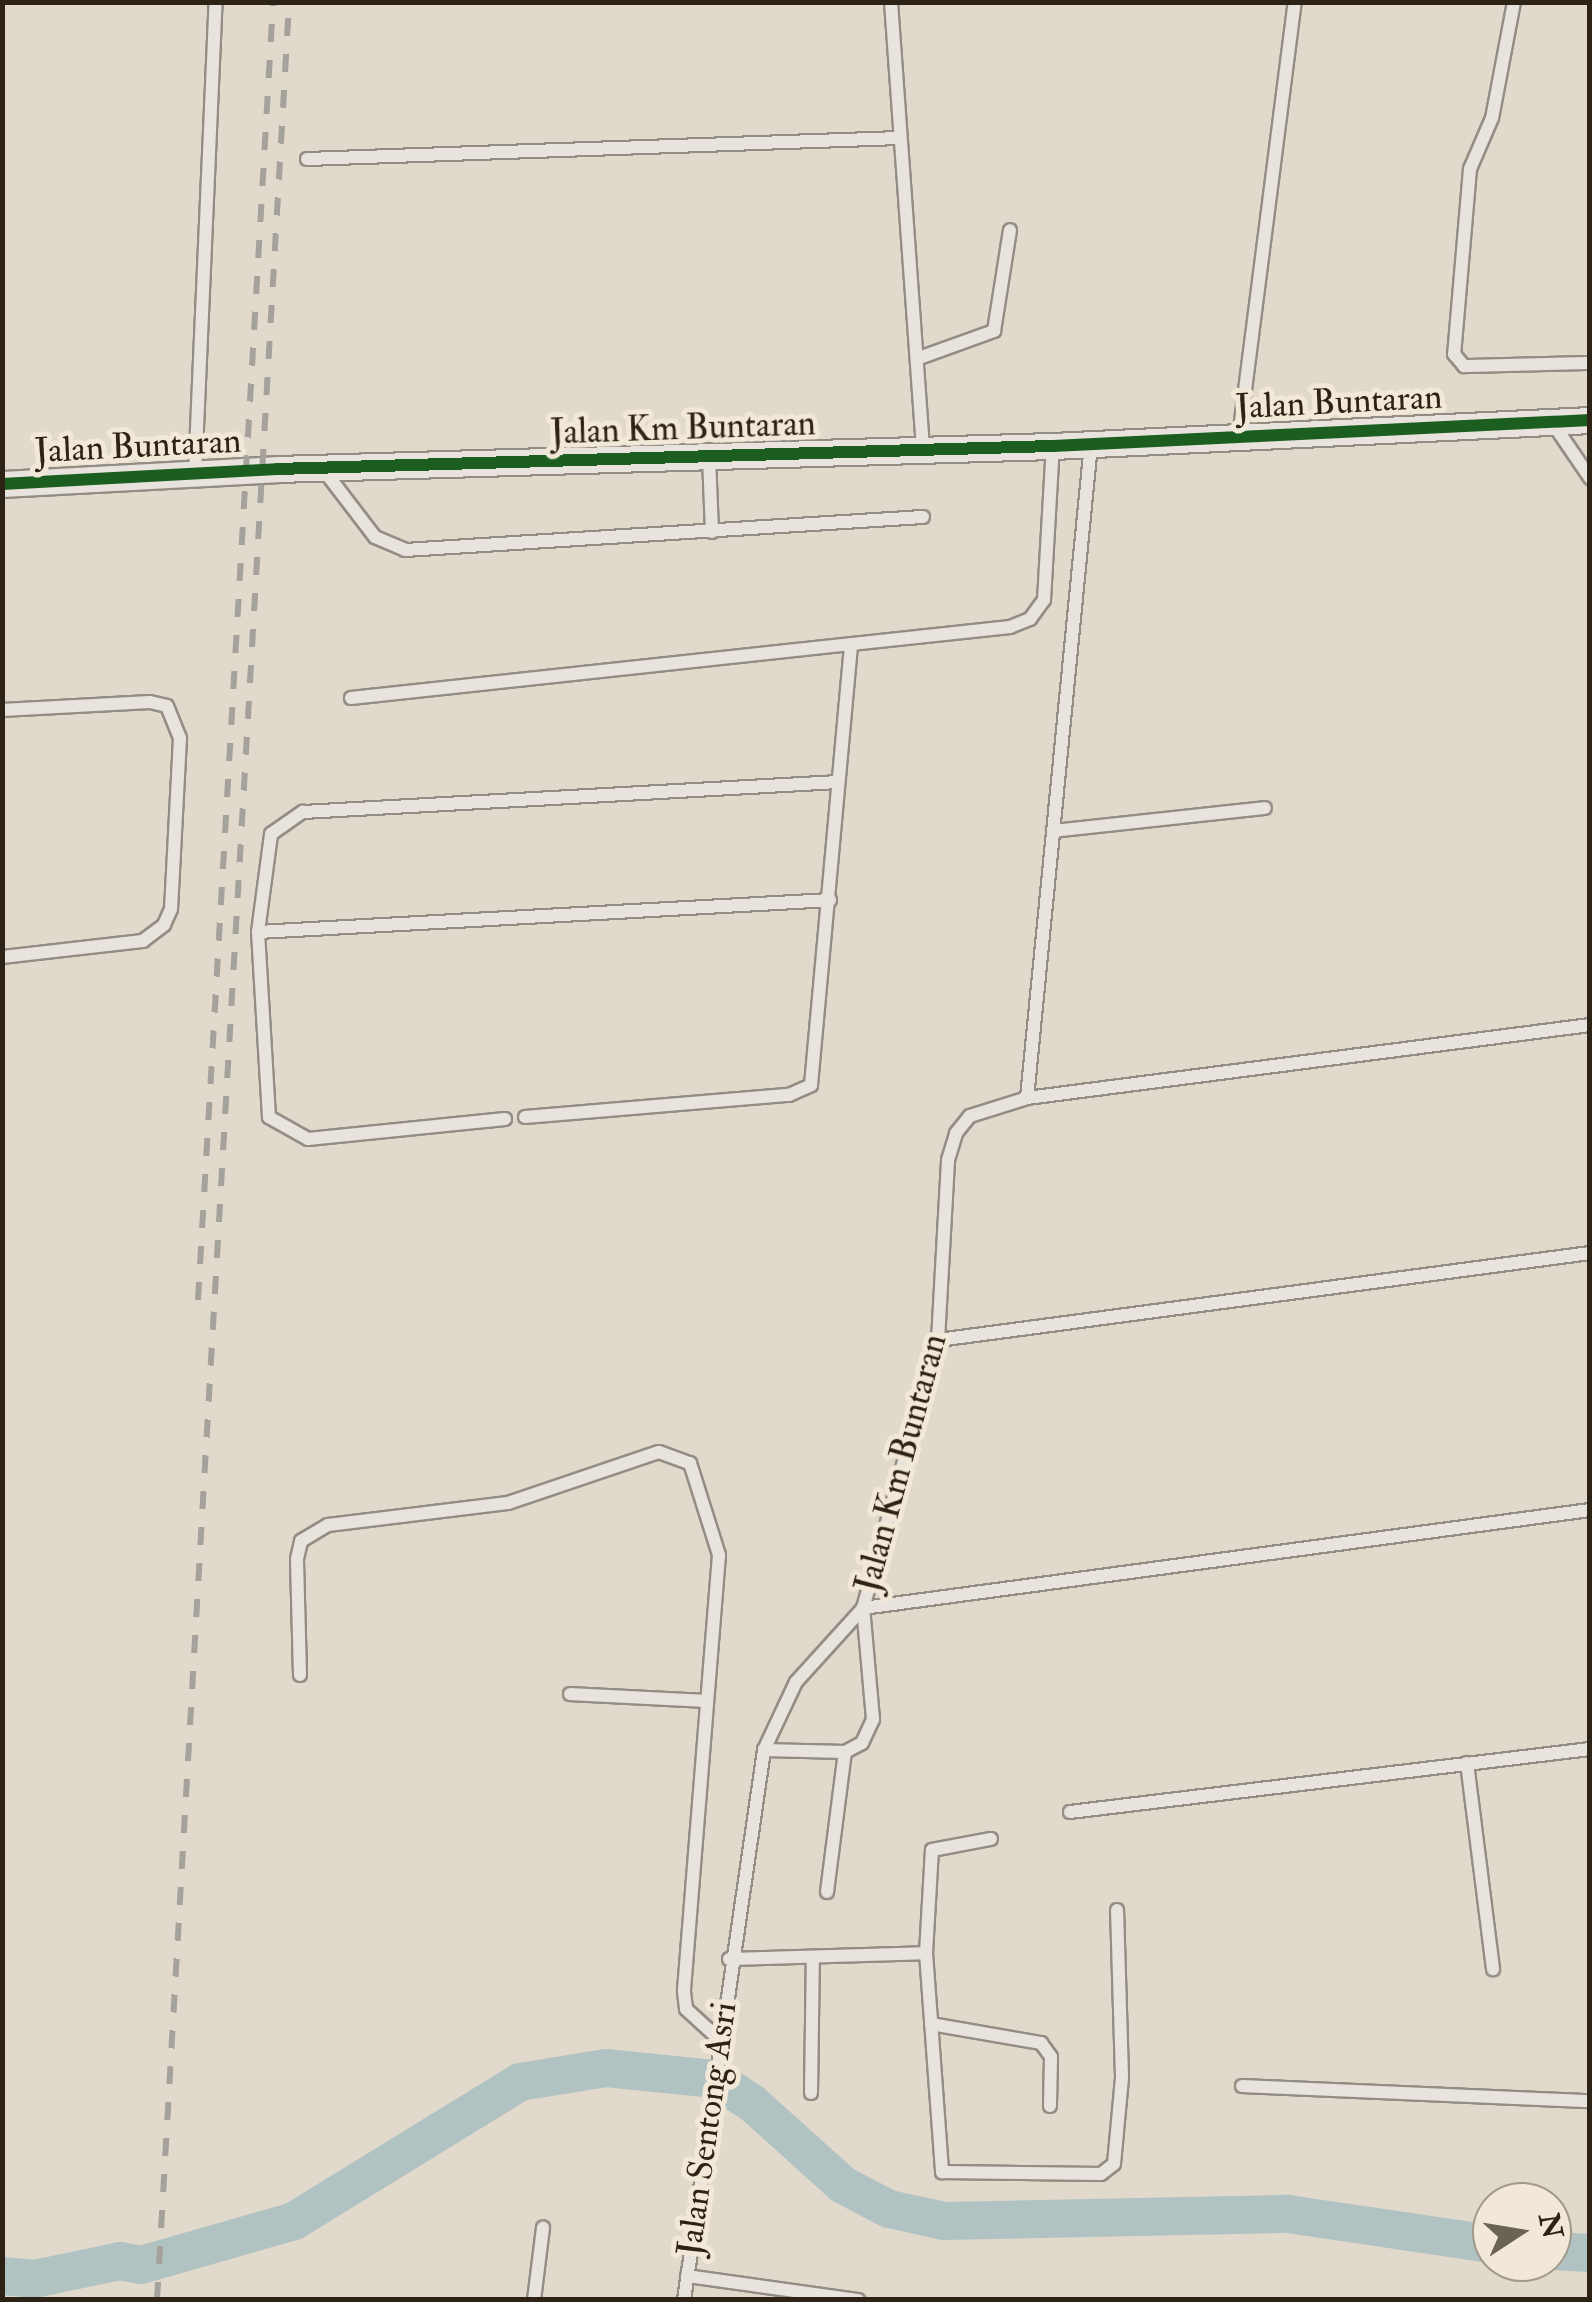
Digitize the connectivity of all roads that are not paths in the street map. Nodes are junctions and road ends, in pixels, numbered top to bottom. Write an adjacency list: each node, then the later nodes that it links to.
1 (216, 2): 19 (lane)
2 (891, 2): 5 (lane)
3 (1294, 2): 12 (lane)
4 (1514, 2): 9 (lane)
5 (899, 138): 6 (lane); 8 (lane)
6 (307, 159)
7 (1010, 230): 8 (lane)
8 (919, 358): 15 (lane)
9 (1590, 364)
10 (1590, 420): 11 (street, Jalan Buntaran)
11 (1552, 422): 12 (street, Jalan Buntaran); 20 (lane)
12 (1239, 437): 13 (street, Jalan Buntaran)
13 (1091, 444): 14 (street, Jalan Km Buntaran); 29 (lane)
14 (1053, 446): 15 (street, Jalan Km Buntaran); 24 (lane)
15 (923, 450): 16 (street, Jalan Km Buntaran)
16 (709, 456): 18 (street, Jalan Km Buntaran); 23 (lane)
17 (276, 469): 18 (street, Jalan Km Buntaran); 19 (street, Jalan Buntaran)
18 (323, 469): 23 (lane)
19 (196, 475): 21 (street, Jalan Buntaran)
20 (1590, 478)
21 (2, 484)
22 (922, 517): 23 (lane)
23 (712, 532)
24 (851, 645): 25 (lane); 27 (lane)
25 (351, 698)
26 (2, 710): 32 (lane)
27 (838, 782): 30 (lane); 31 (lane)
28 (1266, 808): 29 (lane)
29 (1053, 831): 34 (lane)
30 (830, 900): 31 (lane); 35 (lane)
31 (258, 932): 36 (lane)
32 (2, 957)
33 (1590, 1025): 34 (lane, Jalan Km Buntaran)
34 (1027, 1098): 38 (lane, Jalan Km Buntaran)
35 (525, 1116)
36 (505, 1119)
37 (1590, 1253): 38 (lane)
38 (938, 1340): 40 (lane, Jalan Km Buntaran)
39 (1590, 1510): 40 (lane)
40 (863, 1608): 45 (lane, Jalan Km Buntaran); 46 (lane, Jalan Km Buntaran)
41 (300, 1674): 43 (lane)
42 (570, 1694): 43 (lane)
43 (706, 1701): 57 (lane)
44 (1590, 1748): 47 (lane)
45 (764, 1750): 46 (lane); 54 (lane, Jalan Km Buntaran)
46 (845, 1752): 50 (lane)
47 (1467, 1763): 48 (lane); 55 (lane)
48 (1070, 1812)
49 (992, 1839): 52 (lane)
50 (827, 1892)
51 (1116, 1910): 56 (lane)
52 (926, 1953): 53 (lane); 56 (lane)
53 (813, 1957): 54 (lane); 59 (lane)
54 (729, 1959): 57 (lane, Jalan Sentong Asri)
55 (1494, 1970)
56 (931, 2024): 61 (lane)
57 (720, 2040): 63 (lane, Jalan Sentong Asri)
58 (1242, 2086): 60 (lane)
59 (810, 2093)
60 (1590, 2100)
61 (1050, 2106)
62 (543, 2228): 64 (lane)
63 (687, 2276): 65 (lane, Jalan Sentong Asri); 66 (lane)
64 (534, 2300)
65 (684, 2300)
66 (858, 2300)

